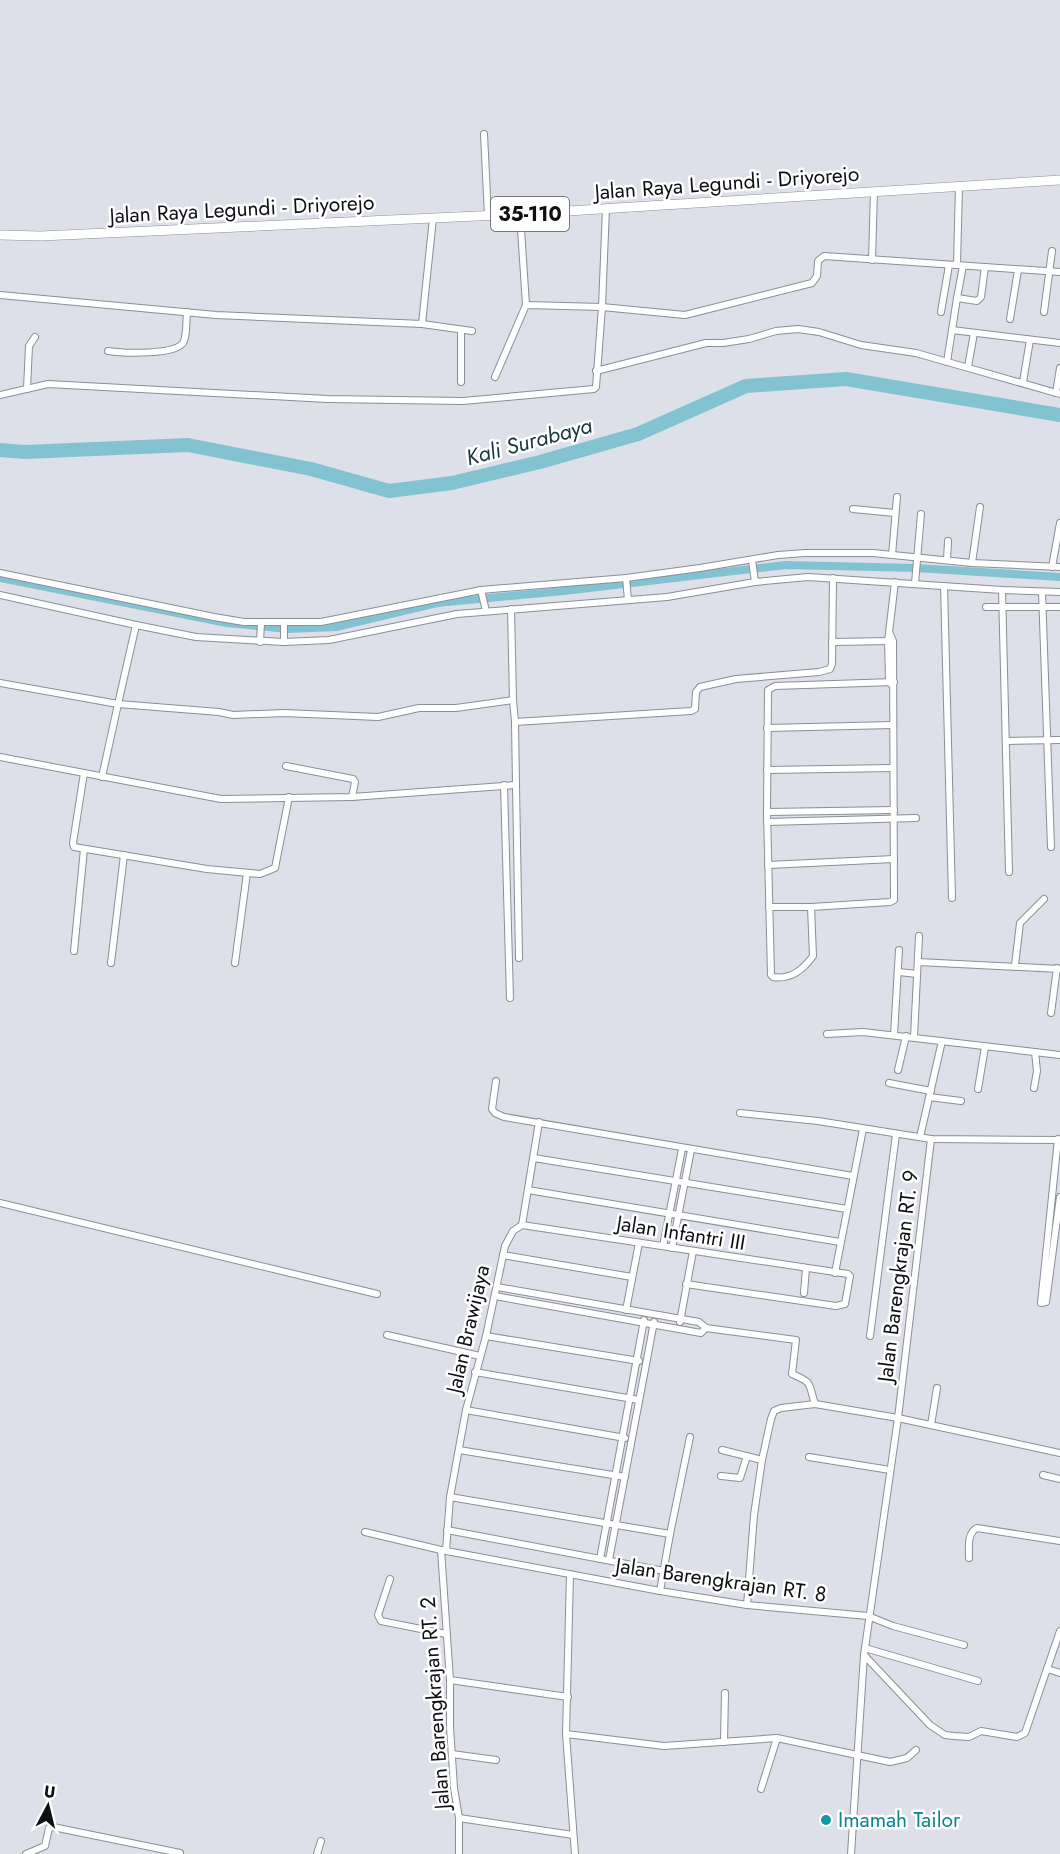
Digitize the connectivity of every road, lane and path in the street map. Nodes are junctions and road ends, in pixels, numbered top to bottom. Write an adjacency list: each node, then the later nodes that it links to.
1 (484, 134): 7 (street)
2 (1060, 180): 3 (main road, Jalan Raya Legundi - Driyorejo / 35-110)
3 (959, 186): 4 (main road, Jalan Raya Legundi - Driyorejo / 35-110); 13 (street)
4 (874, 191): 5 (main road, Jalan Raya Legundi - Driyorejo / 35-110); 11 (street)
5 (606, 208): 6 (main road, Jalan Raya Legundi - Driyorejo / 35-110); 21 (street)
6 (520, 214): 7 (main road, Jalan Raya Legundi - Driyorejo / 35-110); 20 (street)
7 (488, 216): 8 (main road, Jalan Raya Legundi - Driyorejo / 35-110)
8 (433, 218): 9 (main road, Jalan Raya Legundi - Driyorejo / 35-110); 26 (street)
9 (0, 235)
10 (1052, 251): 16 (street)
11 (872, 260): 12 (street); 21 (street)
12 (949, 265): 13 (street); 23 (street)
13 (960, 266): 14 (street); 19 (street)
14 (985, 267): 15 (street); 19 (street)
15 (1018, 270): 16 (street); 25 (street)
16 (1051, 272): 17 (street); 24 (street)
17 (1060, 272)
18 (0, 295): 22 (street)
19 (957, 298): 28 (street)
20 (526, 305): 21 (street); 39 (street)
21 (602, 307): 38 (street)
22 (187, 312): 26 (street); 34 (street)
23 (941, 312)
24 (1044, 312)
25 (1010, 319)
26 (422, 324): 27 (street)
27 (461, 330): 29 (street); 40 (street)
28 (952, 330): 30 (street); 35 (street)
29 (472, 331)
30 (974, 333): 32 (street); 36 (street)
31 (35, 337): 42 (street)
32 (1030, 340): 33 (street); 41 (street)
33 (1060, 343)
34 (108, 351)
35 (947, 362): 36 (street); 38 (street)
36 (968, 367): 41 (street)
37 (1060, 368): 43 (street)
38 (596, 371): 42 (street)
39 (495, 376)
40 (461, 382)
41 (1023, 382): 43 (street)
42 (27, 389): 44 (street)
43 (1058, 394)
44 (0, 395)
45 (897, 497): 48 (street)
46 (980, 507): 56 (street)
47 (853, 509): 48 (street)
48 (895, 513): 52 (street)
49 (921, 514): 53 (street)
50 (1060, 523): 57 (street)
51 (948, 541): 54 (street)
52 (892, 555): 53 (street); 55 (street)
53 (918, 558): 54 (street); 64 (street)
54 (947, 560): 56 (street)
55 (752, 562): 61 (street); 62 (street)
56 (972, 563): 57 (street)
57 (1052, 567): 58 (street)
58 (1060, 567)
59 (0, 573): 78 (street)
60 (832, 578): 62 (street); 63 (street); 84 (street)
61 (626, 579): 67 (street); 71 (street)
62 (754, 579): 71 (street)
63 (895, 582): 64 (street); 83 (street)
64 (918, 582): 65 (street)
65 (944, 586): 66 (street); 117 (street)
66 (1002, 590): 68 (street); 76 (street)
67 (482, 592): 75 (street); 79 (street)
68 (1041, 592): 69 (street); 73 (street)
69 (1060, 592)
70 (0, 595): 80 (street)
71 (627, 596): 77 (street)
72 (986, 607): 76 (street)
73 (1042, 607): 74 (street); 76 (street); 92 (street)
74 (1060, 607)
75 (485, 608): 77 (street); 81 (street)
76 (1003, 608): 94 (street)
77 (511, 609): 87 (street)
78 (261, 624): 79 (street); 82 (street)
79 (284, 624): 81 (street)
80 (136, 625): 82 (street); 88 (street)
81 (284, 639): 82 (street)
82 (260, 640)
83 (891, 641): 84 (street); 86 (street)
84 (832, 642): 89 (street)
85 (0, 683): 88 (street)
86 (891, 683): 90 (street); 91 (street)
87 (513, 700): 88 (street); 89 (street)
88 (118, 704): 100 (street)
89 (515, 722): 102 (street)
90 (893, 725): 91 (street); 97 (street)
91 (767, 728): 98 (street)
92 (1047, 740): 93 (street); 94 (street); 110 (street)
93 (1060, 740)
94 (1006, 741): 115 (street)
95 (0, 757): 99 (street)
96 (286, 766): 103 (street)
97 (894, 768): 98 (street); 105 (street)
98 (767, 770): 106 (street)
99 (83, 776): 100 (street); 111 (street)
100 (102, 777): 104 (street)
101 (504, 785): 102 (street); 103 (street); 132 (street)
102 (516, 785): 124 (street)
103 (352, 796): 104 (street)
104 (288, 800): 116 (street)
105 (894, 810): 106 (street); 107 (street)
106 (767, 812): 109 (street)
107 (894, 818): 108 (street); 109 (street); 113 (street)
108 (916, 818)
109 (768, 822): 114 (street)
110 (1052, 847)
111 (84, 849): 112 (street); 123 (street)
112 (124, 855): 116 (street); 126 (street)
113 (894, 859): 114 (street); 120 (street)
114 (768, 866): 119 (street)
115 (1009, 872)
116 (247, 873): 127 (street)
117 (952, 898)
118 (1044, 899): 128 (street)
119 (769, 907): 120 (street); 120 (street)
120 (811, 907)
121 (918, 936): 125 (street)
122 (899, 950): 130 (street)
123 (74, 951)
124 (519, 958)
125 (918, 962): 128 (street); 131 (street)
126 (111, 963)
127 (235, 963)
128 (1015, 965): 129 (street)
129 (1059, 968): 133 (street)
130 (899, 972): 131 (street); 135 (street)
131 (917, 974): 137 (street)
132 (510, 998)
133 (1051, 1013)
134 (827, 1034): 135 (street)
135 (894, 1035): 136 (street)
136 (906, 1036): 137 (street); 142 (street)
137 (914, 1037): 138 (street)
138 (942, 1041): 139 (street); 147 (street)
139 (985, 1047): 140 (street); 146 (street)
140 (1035, 1052): 141 (street); 145 (street)
141 (1060, 1055)
142 (898, 1070)
143 (496, 1081): 150 (street)
144 (889, 1083): 147 (street)
145 (1034, 1088)
146 (978, 1089)
147 (930, 1094): 148 (street); 153 (street)
148 (960, 1101)
149 (740, 1113): 151 (street)
150 (539, 1122): 156 (street); 158 (street, Jalan Brawijaya)
151 (862, 1129): 152 (street); 159 (street)
152 (896, 1134): 153 (street); 196 (street)
153 (920, 1137): 154 (street)
154 (931, 1139): 155 (street); 206 (street, Jalan Barengkrajan RT. 9)
155 (1059, 1139): 169 (street)
156 (682, 1149): 157 (street); 160 (street)
157 (691, 1150): 159 (street); 161 (street)
158 (534, 1158): 160 (street); 162 (street, Jalan Brawijaya)
159 (853, 1176): 166 (street)
160 (676, 1181): 161 (street); 167 (street)
161 (685, 1182): 166 (street); 168 (street)
162 (528, 1190): 167 (street); 171 (street, Jalan Brawijaya)
163 (1060, 1197): 165 (street)
164 (0, 1203): 184 (street)
165 (1060, 1203): 170 (street)
166 (847, 1209): 172 (street)
167 (669, 1214): 168 (street); 174 (street)
168 (678, 1216): 172 (street); 175 (street)
169 (1049, 1223): 170 (street); 170 (street)
170 (1057, 1224)
171 (522, 1225): 173 (street, Jalan Infantri III); 177 (street, Jalan Brawijaya)
172 (840, 1242): 179 (street)
173 (639, 1243): 174 (street, Jalan Infantri III); 180 (street)
174 (663, 1246): 175 (street, Jalan Infantri III)
175 (672, 1248): 176 (street, Jalan Infantri III)
176 (693, 1251): 178 (street, Jalan Infantri III); 181 (street)
177 (503, 1255): 180 (street); 182 (street, Jalan Brawijaya)
178 (806, 1268): 179 (street, Jalan Infantri III); 183 (street)
179 (835, 1273): 181 (street)
180 (632, 1277): 186 (street)
181 (686, 1284): 189 (street)
182 (497, 1287): 185 (street, Jalan Brawijaya); 186 (street)
183 (804, 1293)
184 (377, 1294)
185 (495, 1296): 190 (street); 195 (street, Jalan Brawijaya)
186 (626, 1310): 187 (street)
187 (645, 1313): 188 (street); 190 (street)
188 (655, 1315): 189 (street); 191 (street)
189 (680, 1319): 192 (street); 193 (street)
190 (644, 1323): 191 (street); 198 (street)
191 (654, 1324): 193 (street); 199 (street)
192 (706, 1328): 193 (street); 204 (street)
193 (679, 1329)
194 (387, 1335): 197 (street)
195 (486, 1336): 197 (street, Jalan Brawijaya); 198 (street)
196 (870, 1336)
197 (480, 1356): 200 (street, Jalan Brawijaya)
198 (637, 1360): 199 (street); 202 (street)
199 (646, 1362): 203 (street)
200 (475, 1372): 202 (street); 205 (street, Jalan Brawijaya)
201 (938, 1388): 207 (street)
202 (629, 1399): 203 (street); 209 (street)
203 (639, 1400): 210 (street)
204 (815, 1404): 206 (street); 216 (street)
205 (466, 1410): 209 (street); 211 (street, Jalan Brawijaya)
206 (898, 1418): 207 (street); 217 (street, Jalan Barengkrajan RT. 9)
207 (931, 1425): 213 (street)
208 (690, 1437): 228 (street)
209 (622, 1438): 210 (street); 219 (street)
210 (632, 1439): 221 (street)
211 (459, 1450): 219 (street); 223 (street, Jalan Brawijaya)
212 (722, 1450): 214 (street)
213 (1060, 1452)
214 (747, 1456): 216 (street); 220 (street)
215 (809, 1457): 217 (street)
216 (762, 1460): 238 (street)
217 (890, 1470): 239 (street, Jalan Barengkrajan RT. 9)
218 (1043, 1475): 222 (street)
219 (615, 1476): 221 (street); 224 (street)
220 (721, 1476)
221 (625, 1477): 225 (street)
222 (1060, 1479)
223 (450, 1497): 224 (street); 226 (street, Jalan Brawijaya)
224 (606, 1523): 225 (street); 232 (street)
225 (616, 1525): 228 (street); 233 (street)
226 (447, 1530): 230 (street, Jalan Brawijaya); 232 (street)
227 (364, 1532): 230 (street)
228 (670, 1534): 234 (street)
229 (1060, 1541): 231 (street)
230 (443, 1550): 235 (street); 241 (street, Jalan Barengkrajan RT. 2)
231 (969, 1558)
232 (600, 1559): 233 (street)
233 (609, 1560): 234 (street)
234 (664, 1571): 237 (street)
235 (570, 1574): 237 (street, Jalan Barengkrajan RT. 8); 249 (street)
236 (390, 1580): 241 (street)
237 (660, 1591): 238 (street, Jalan Barengkrajan RT. 8)
238 (747, 1605): 239 (street, Jalan Barengkrajan RT. 8)
239 (868, 1616): 242 (street, Jalan Barengkrajan RT. 8); 243 (street, Jalan Barengkrajan RT. 9)
240 (1060, 1631): 244 (street)
241 (446, 1634): 246 (street, Jalan Barengkrajan RT. 2)
242 (964, 1645)
243 (864, 1652): 244 (street); 247 (street); 255 (street, Jalan Barengkrajan RT. 9)
244 (1047, 1669): 245 (street)
245 (1060, 1673)
246 (450, 1680): 249 (street); 254 (street, Jalan Barengkrajan RT. 2)
247 (978, 1681)
248 (725, 1693): 252 (street)
249 (568, 1697): 250 (street)
250 (566, 1734): 252 (street); 259 (street)
251 (777, 1738): 252 (street); 255 (street); 257 (street)
252 (724, 1742)
253 (916, 1750): 255 (street)
254 (452, 1754): 256 (street); 258 (street, Jalan Barengkrajan RT. 2)
255 (856, 1756): 266 (street, Jalan Barengkrajan RT. 9)
256 (496, 1760)
257 (761, 1788)
258 (459, 1818): 259 (street); 264 (street, Jalan Barengkrajan RT. 2)
259 (573, 1835): 265 (street)
260 (321, 1841): 263 (street)
261 (180, 1853): 262 (street)
262 (26, 1854)
263 (317, 1854)
264 (459, 1854)
265 (575, 1854)
266 (850, 1854)

